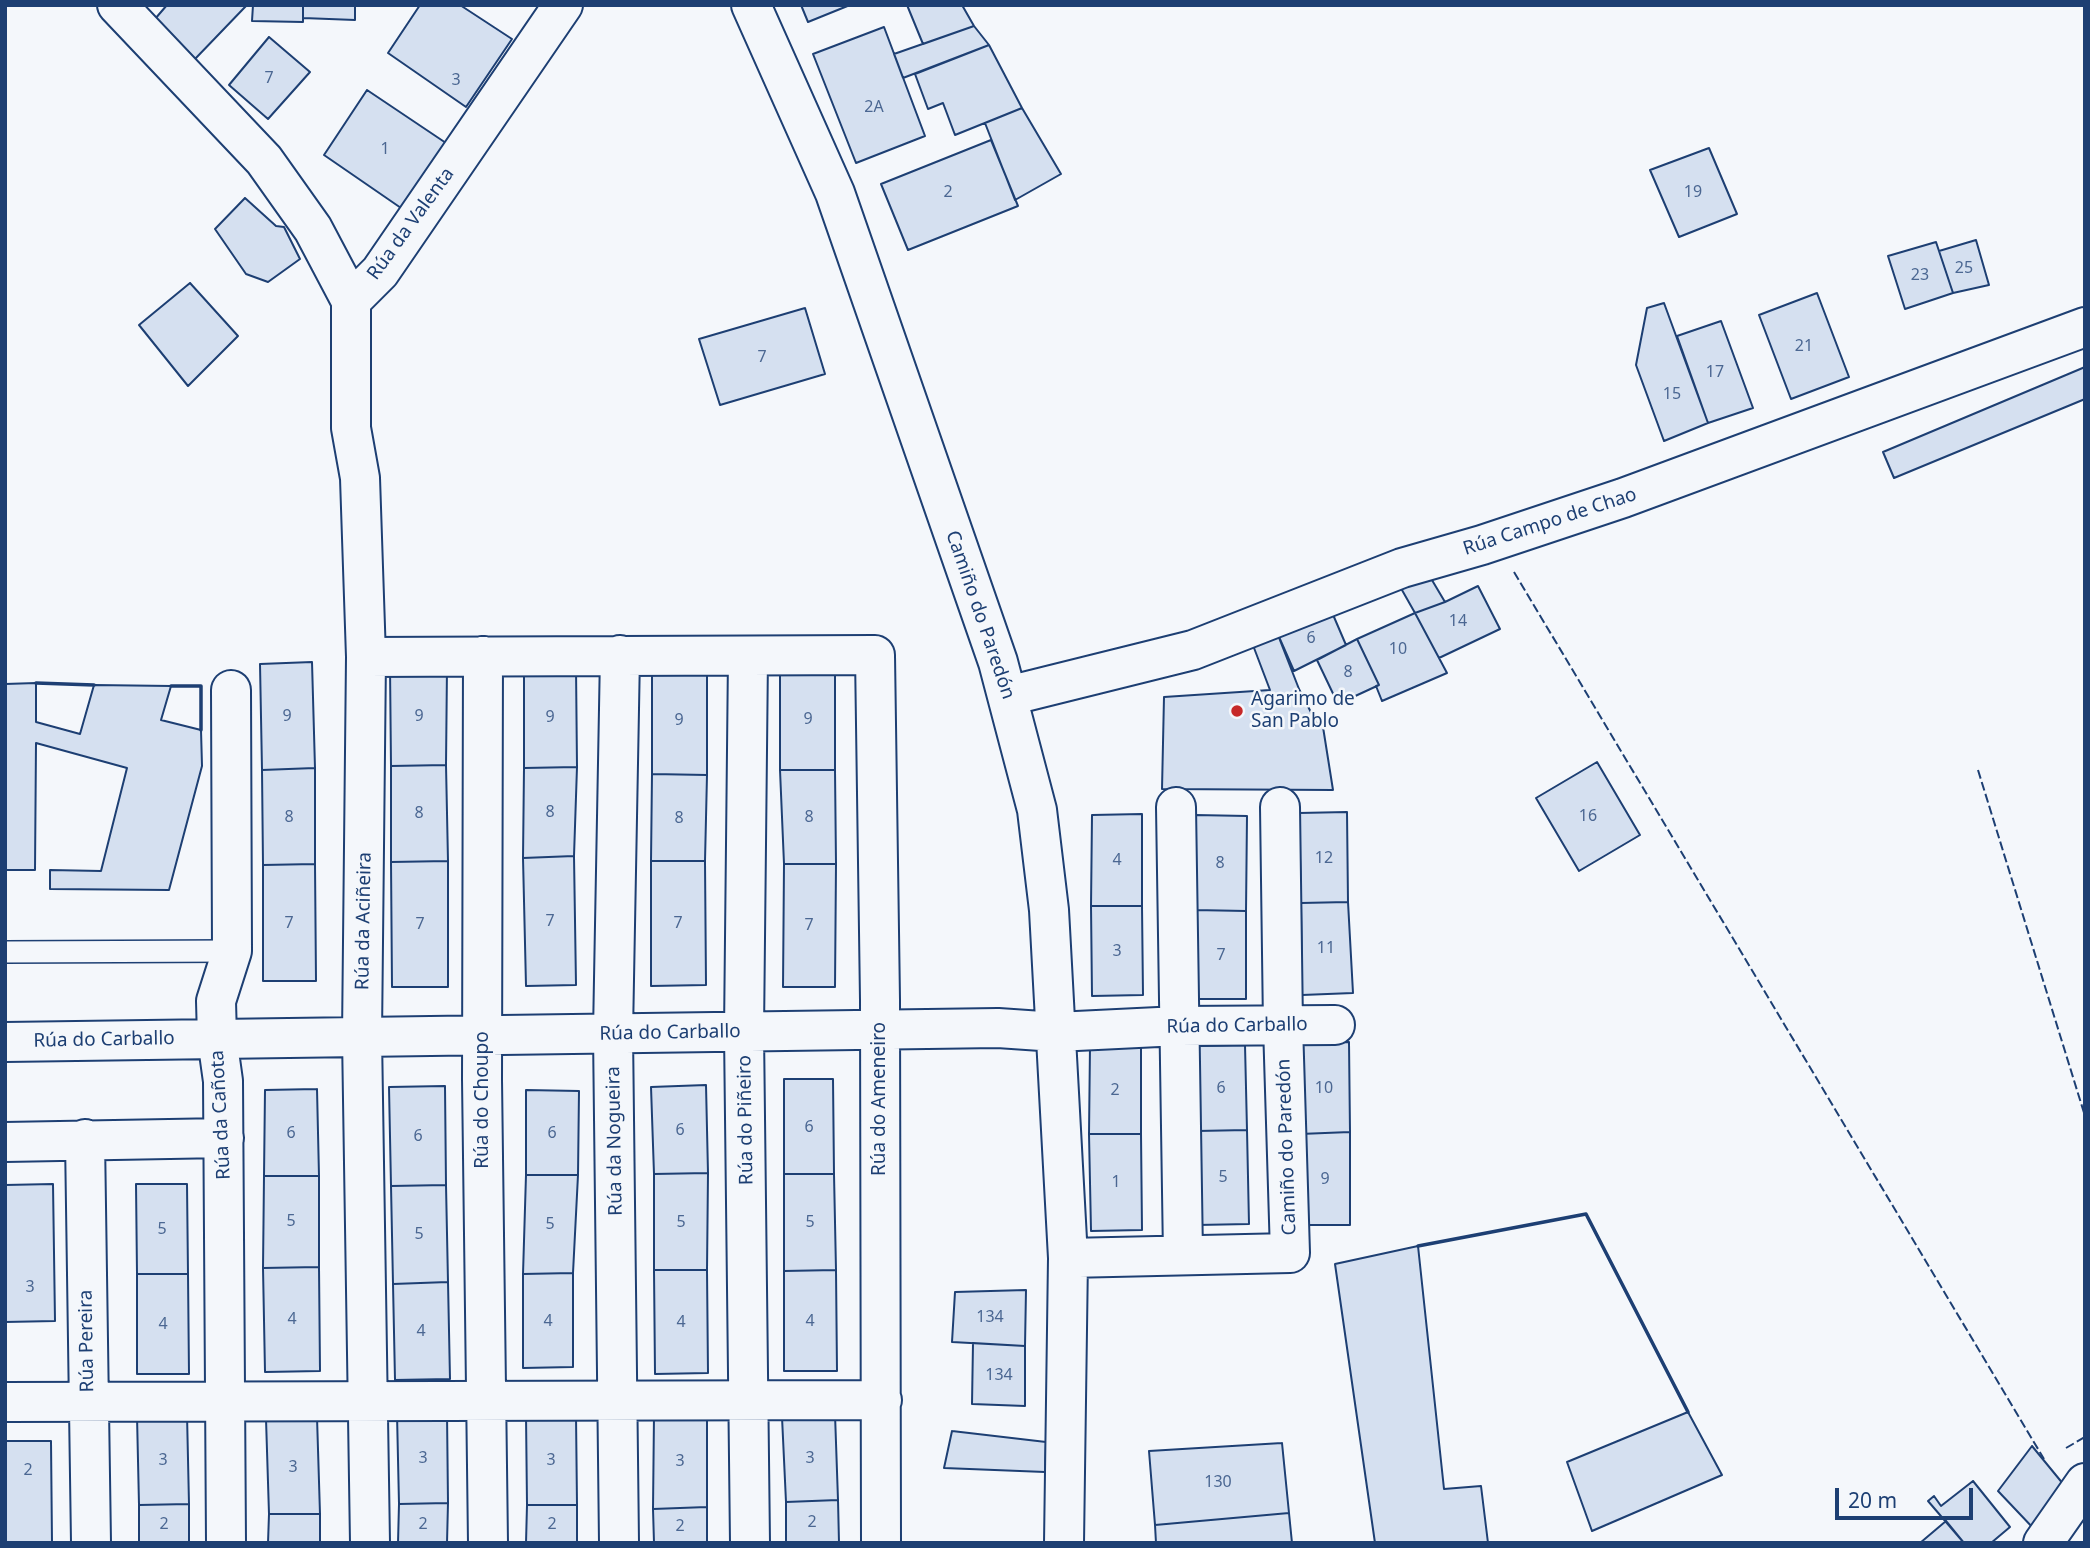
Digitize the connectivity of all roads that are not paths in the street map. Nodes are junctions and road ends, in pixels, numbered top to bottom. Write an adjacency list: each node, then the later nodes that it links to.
1 (117, 5): 4 (street, Rúa da Valenta)
2 (563, 5): 4 (street, Rúa da Valenta)
3 (751, 5): 11 (street, Camiño do Paredón)
4 (351, 301): 9 (street, Rúa da Aciñeira)
5 (2085, 327): 11 (street, Rúa Campo de Chao)
6 (620, 655): 7 (street); 8 (street); 22 (street, Rúa da Nogueira)
7 (483, 656): 9 (street); 23 (street, Rúa do Choupo)
8 (748, 656): 19 (street, Rúa do Ameneiro); 20 (street, Rúa do Piñeiro)
9 (366, 657): 24 (street, Rúa da Aciñeira)
10 (231, 690): 14 (street, Rúa da Cañota)
11 (1008, 696): 21 (street, Camiño do Paredón)
12 (1176, 807): 18 (street)
13 (1280, 807): 16 (street, Camiño do Paredón)
14 (232, 951): 15 (lane); 25 (street, Rúa da Cañota)
15 (5, 952)
16 (1283, 1025): 17 (street, Rúa do Carballo); 18 (street, Rúa do Carballo); 30 (street, Camiño do Paredón)
17 (1335, 1025)
18 (1180, 1026): 21 (street, Rúa do Carballo); 30 (street)
19 (880, 1030): 20 (street, Rúa do Carballo); 21 (street, Rúa do Carballo); 33 (street, Rúa do Ameneiro)
20 (744, 1032): 22 (street, Rúa do Carballo); 32 (street, Rúa do Piñeiro)
21 (1056, 1032): 31 (street, Camiño do Paredón)
22 (613, 1033): 23 (street, Rúa do Carballo); 35 (street, Rúa da Nogueira)
23 (482, 1035): 24 (street, Rúa do Carballo); 34 (street, Rúa do Choupo)
24 (362, 1036): 25 (street, Rúa do Carballo); 39 (street, Rúa da Aciñeira)
25 (217, 1038): 26 (street, Rúa do Carballo); 27 (street, Rúa da Cañota)
26 (5, 1042)
27 (224, 1138): 28 (street); 38 (street, Rúa da Cañota)
28 (85, 1139): 29 (street); 37 (street, Rúa Pereira)
29 (5, 1142)
30 (1183, 1255): 31 (street, Camiño do Paredón)
31 (1068, 1258): 48 (street, Camiño do Paredón)
32 (748, 1400): 33 (street); 35 (street); 46 (street, Rúa do Piñeiro)
33 (881, 1400): 47 (street, Rúa do Ameneiro)
34 (485, 1401): 35 (street); 39 (street); 44 (street, Rúa do Choupo)
35 (618, 1401): 45 (street, Rúa da Nogueira)
36 (5, 1402): 37 (street)
37 (88, 1402): 38 (street); 41 (street, Rúa Pereira)
38 (225, 1402): 39 (street); 42 (street, Rúa da Cañota)
39 (370, 1402): 43 (street, Rúa da Aciñeira)
40 (2085, 1483): 49 (street)
41 (91, 1543)
42 (226, 1543)
43 (370, 1543)
44 (488, 1543)
45 (619, 1543)
46 (750, 1543)
47 (881, 1543)
48 (1064, 1543)
49 (2043, 1543)

